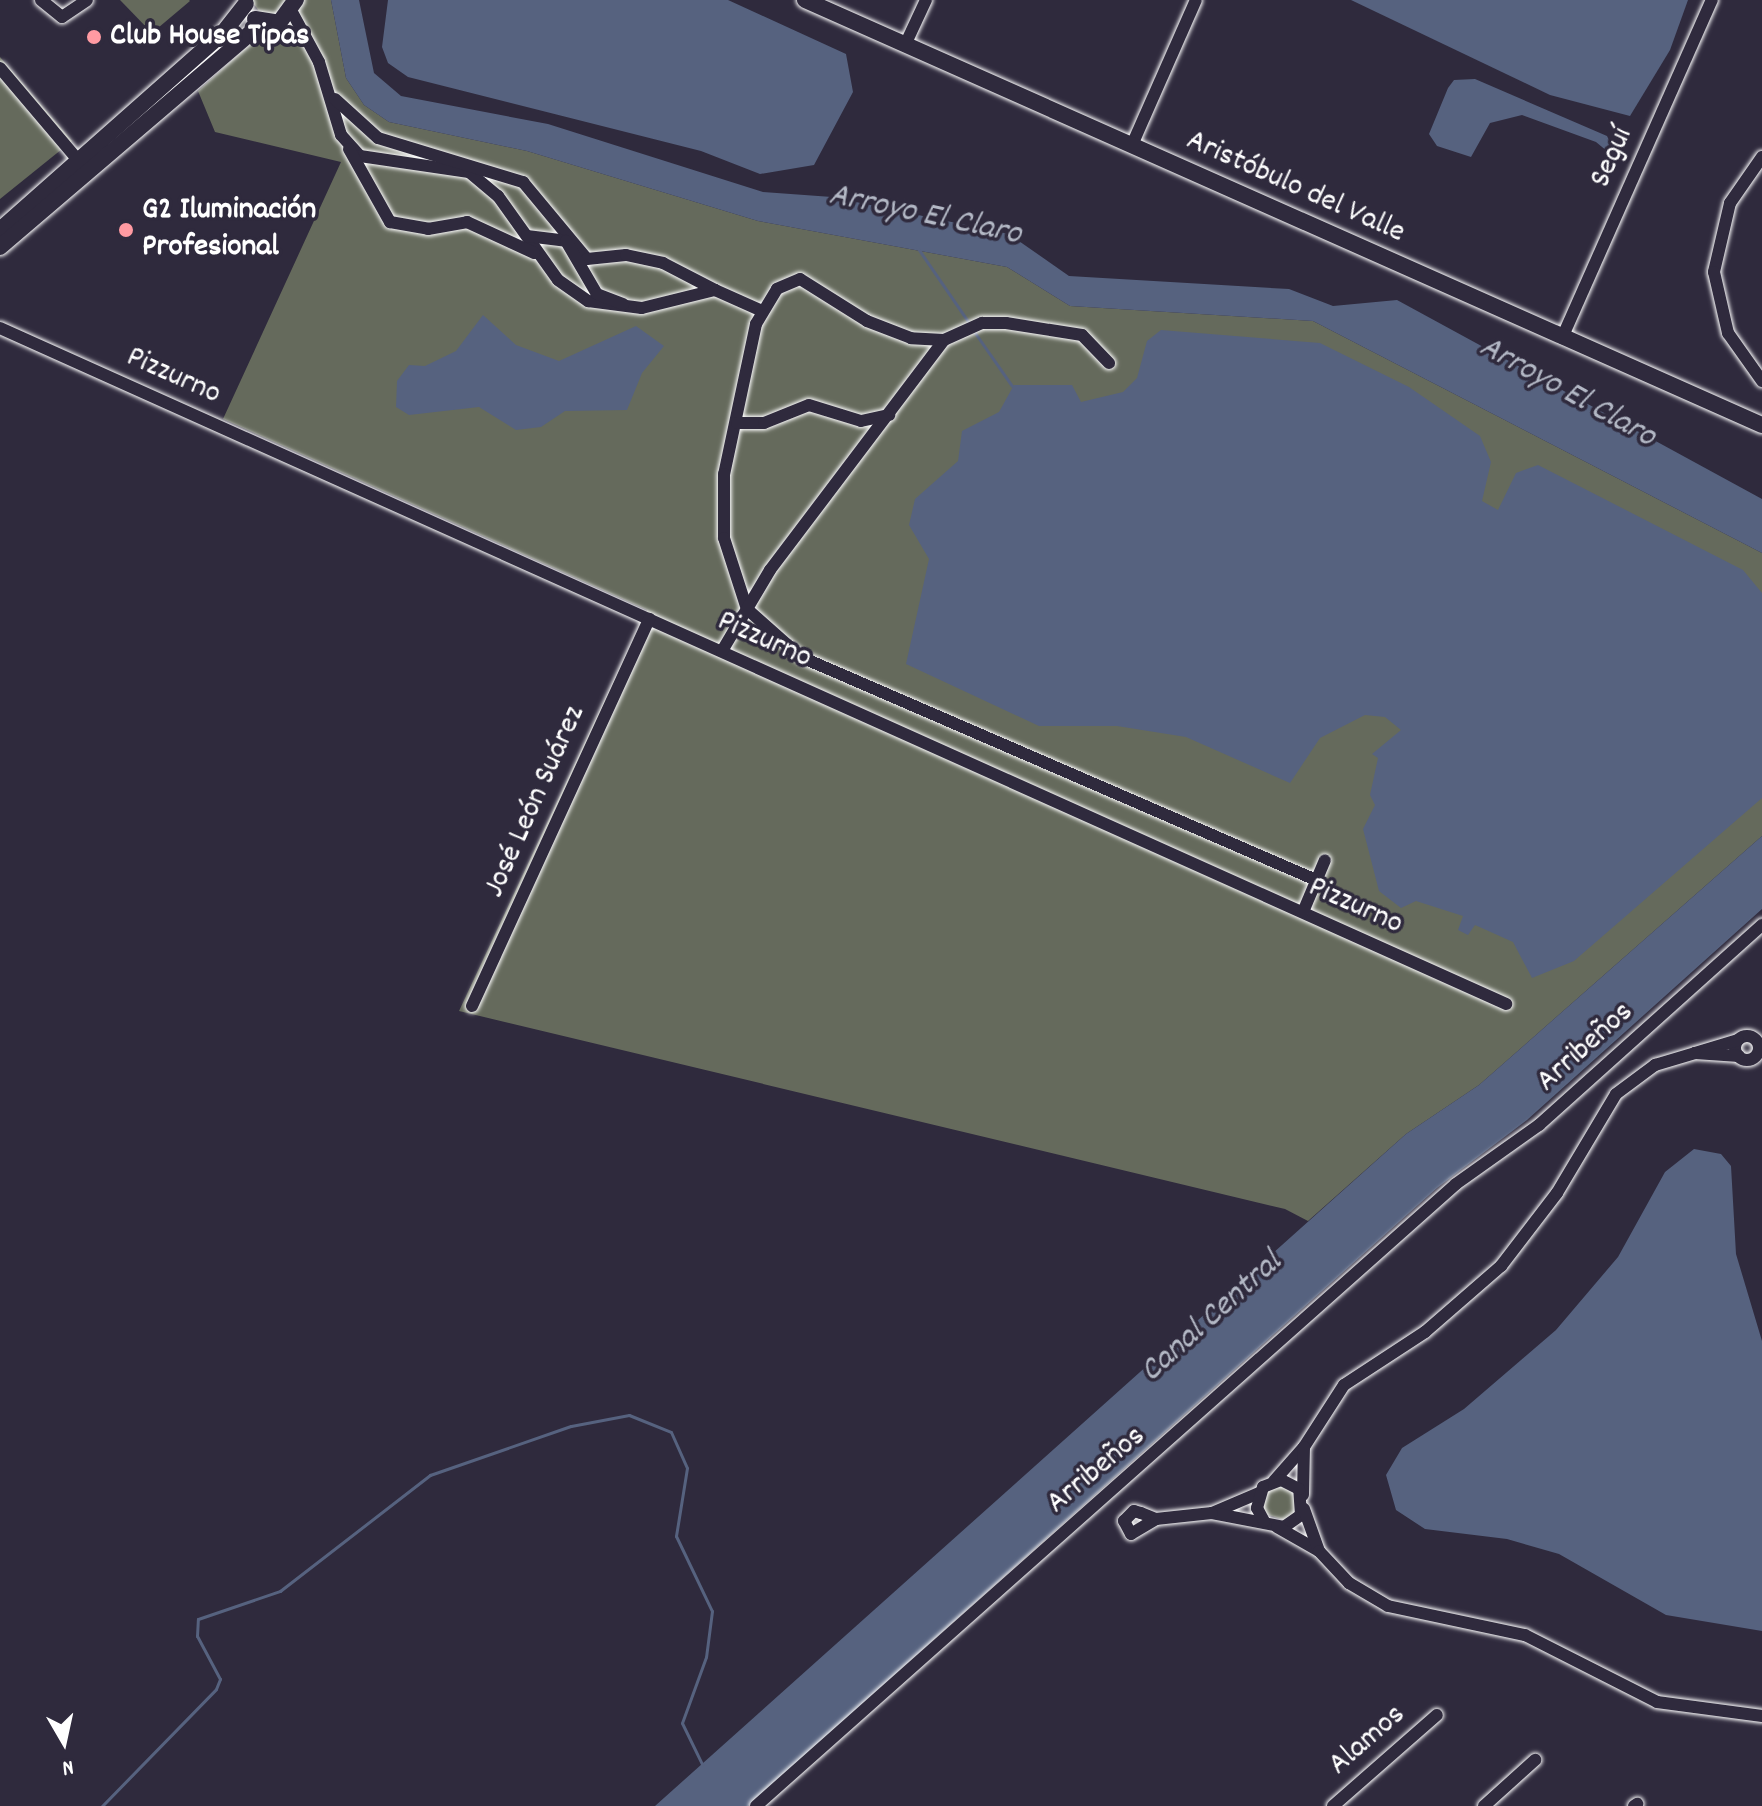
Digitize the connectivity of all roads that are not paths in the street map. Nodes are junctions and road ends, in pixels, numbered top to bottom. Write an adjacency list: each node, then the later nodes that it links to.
1 (41, 0): 2 (street)
2 (87, 0)
3 (805, 0): 10 (street, Aristóbulo del Valle)
4 (926, 0): 10 (street)
5 (1196, 0): 13 (street)
6 (1712, 0): 26 (street, Seguí)
7 (246, 2): 9 (street); 16 (street)
8 (294, 6): 9 (street); 12 (street)
9 (262, 23): 20 (street)
10 (905, 45): 13 (street, Aristóbulo del Valle)
11 (0, 68): 16 (street)
12 (325, 82): 14 (street); 19 (street)
13 (1132, 145): 26 (street, Aristóbulo del Valle)
14 (347, 147): 18 (street); 21 (street)
15 (1762, 157): 29 (street)
16 (78, 160): 17 (street)
17 (0, 230)
18 (527, 236): 19 (street); 21 (street)
19 (566, 241): 22 (street); 23 (street)
20 (0, 247)
21 (542, 260): 23 (street)
22 (715, 290): 23 (street); 24 (street)
23 (642, 308)
24 (762, 311): 27 (street); 31 (street)
25 (0, 328): 34 (street, Pizzurno)
26 (1562, 338): 32 (street, Aristóbulo del Valle)
27 (944, 340): 28 (street); 30 (street)
28 (1109, 363)
29 (1762, 381)
30 (889, 415): 31 (street); 33 (street)
31 (737, 423): 33 (street)
32 (1762, 425)
33 (747, 609): 35 (street); 37 (street)
34 (649, 619): 35 (street, Pizzurno); 41 (street, José León Suárez)
35 (722, 651): 38 (street, Pizzurno)
36 (1325, 860): 37 (street)
37 (1316, 880): 38 (street)
38 (1303, 912): 40 (street, Pizzurno)
39 (1762, 925): 58 (street, Arribeños)
40 (1506, 1004)
41 (472, 1006)
42 (1762, 1030): 43 (street)
43 (1743, 1038): 44 (street); 45 (street); 45 (street)
44 (1695, 1053): 45 (street); 46 (street)
45 (1756, 1054)
46 (1304, 1447): 47 (street); 49 (street)
47 (1274, 1481): 48 (street); 49 (street)
48 (1259, 1493): 50 (street); 52 (street)
49 (1303, 1501): 53 (street); 54 (street)
50 (1212, 1513): 51 (street); 52 (street)
51 (1156, 1519)
52 (1264, 1521): 53 (street)
53 (1277, 1527): 54 (street)
54 (1319, 1551): 56 (street)
55 (1437, 1715): 59 (street, Alamos)
56 (1762, 1716)
57 (1535, 1760): 60 (street)
58 (756, 1806)
59 (1333, 1806)
60 (1484, 1806)

